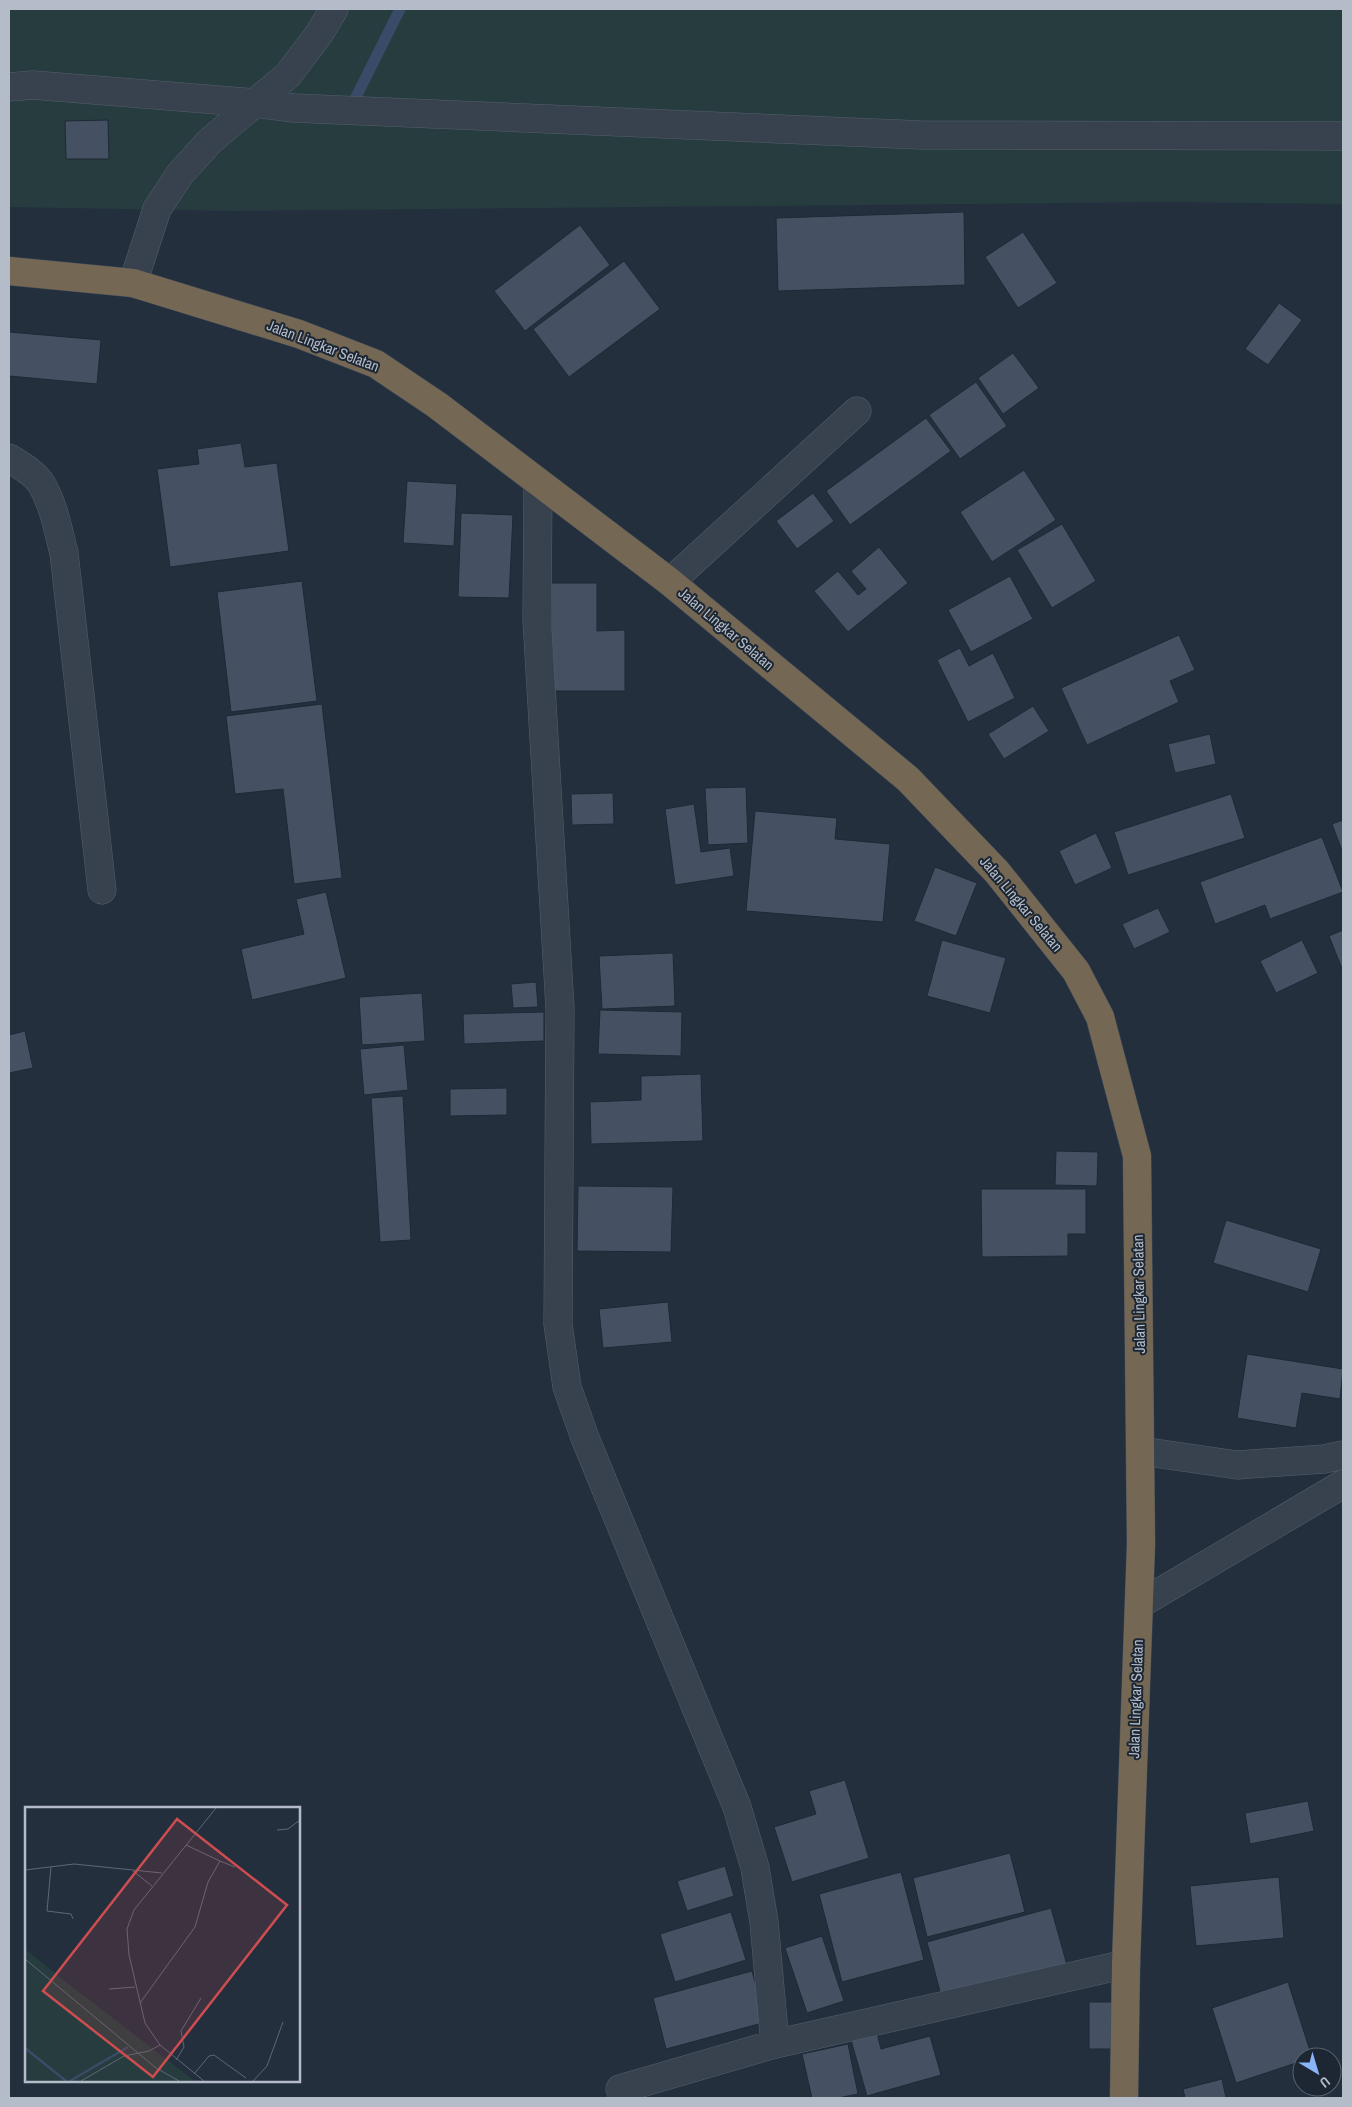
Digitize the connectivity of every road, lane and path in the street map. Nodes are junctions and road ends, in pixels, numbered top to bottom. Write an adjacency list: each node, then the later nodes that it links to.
1 (334, 9): 3 (street)
2 (9, 87): 3 (street)
3 (255, 102): 4 (street); 6 (street)
4 (1343, 136)
5 (9, 271): 6 (highway, Jalan Lingkar Selatan)
6 (133, 283): 9 (highway, Jalan Lingkar Selatan)
7 (857, 411): 10 (street)
8 (9, 458): 11 (street)
9 (538, 483): 10 (highway, Jalan Lingkar Selatan); 17 (street)
10 (670, 582): 12 (highway, Jalan Lingkar Selatan)
11 (102, 890)
12 (1141, 1451): 13 (street); 15 (highway, Jalan Lingkar Selatan)
13 (1343, 1455)
14 (1343, 1484): 15 (street)
15 (1140, 1604): 16 (highway, Jalan Lingkar Selatan)
16 (1126, 1964): 17 (street); 19 (highway, Jalan Lingkar Selatan)
17 (775, 2044): 18 (street)
18 (620, 2089)
19 (1124, 2098)

